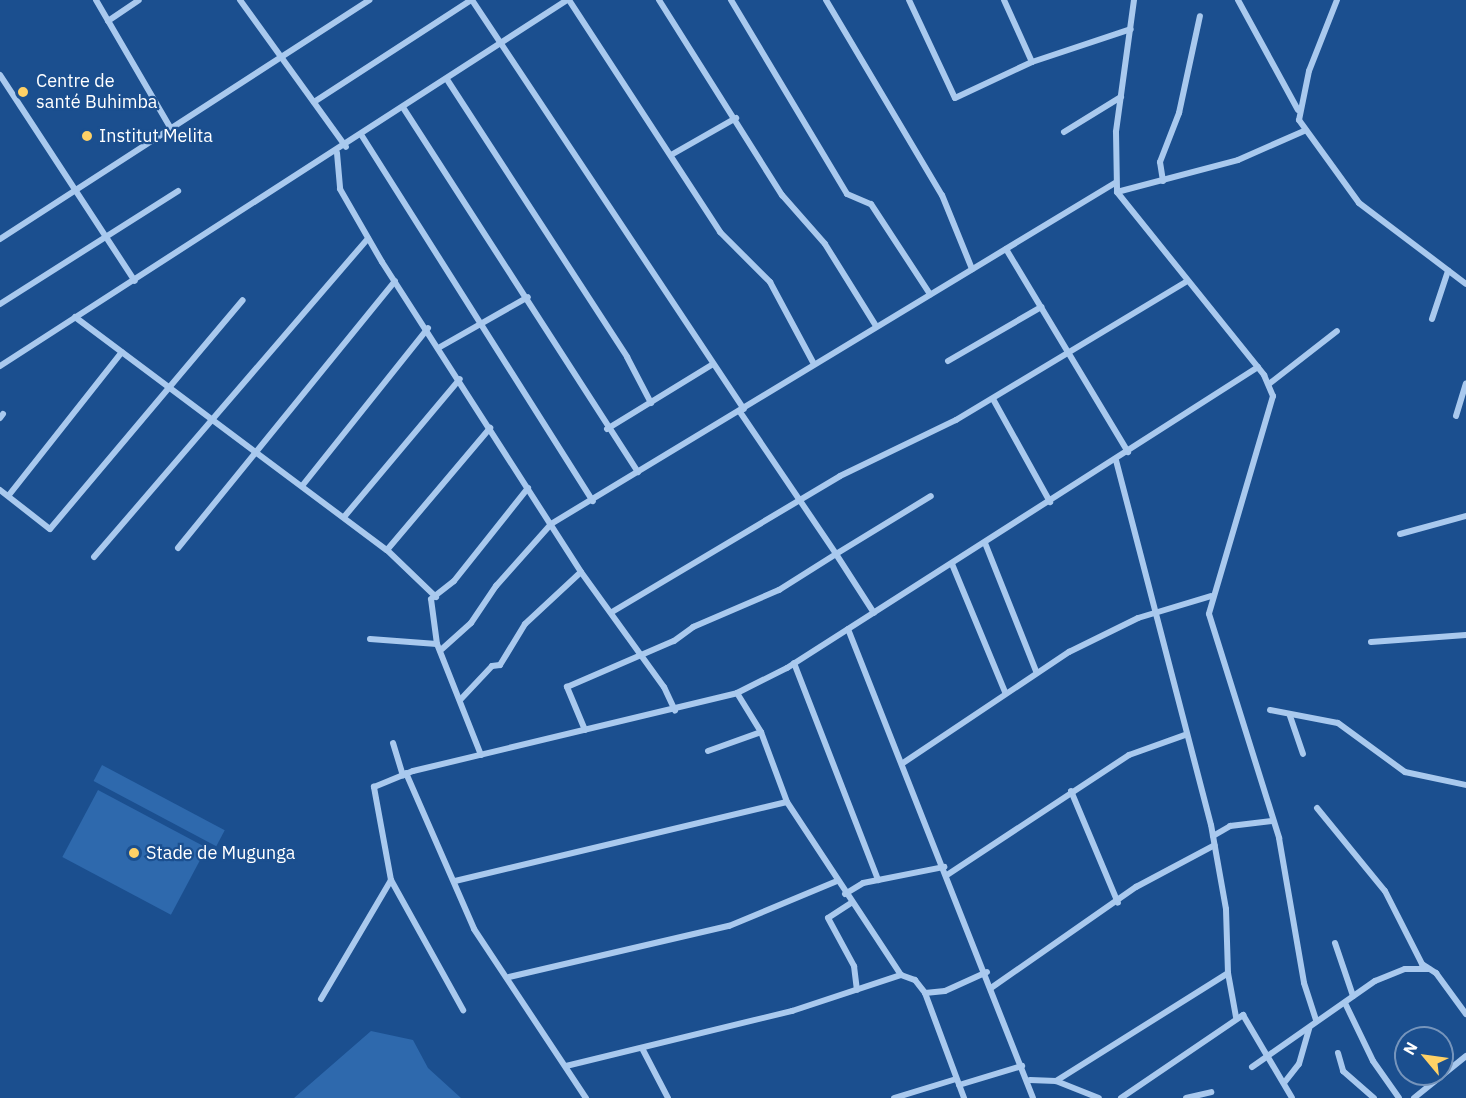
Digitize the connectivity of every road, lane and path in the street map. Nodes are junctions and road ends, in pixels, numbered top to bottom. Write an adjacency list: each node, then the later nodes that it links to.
1 (96, 0): 17 (street)
2 (139, 0): 17 (street)
3 (240, 0): 20 (street)
4 (370, 0): 20 (street)
5 (472, 0): 19 (street); 25 (street)
6 (568, 0): 19 (street); 35 (street)
7 (659, 0): 28 (street)
8 (730, 0): 51 (street)
9 (826, 0): 45 (street)
10 (909, 0): 21 (street)
11 (1014, 0): 15 (street)
12 (1134, 0): 18 (street)
13 (1238, 0): 27 (street)
14 (1337, 0): 27 (street)
15 (1005, 2): 21 (street)
16 (1200, 16): 36 (street)
17 (108, 21): 29 (street)
18 (1131, 28): 21 (street); 24 (street)
19 (502, 45): 23 (street); 66 (street)
20 (283, 57): 25 (street); 29 (street)
21 (1032, 62)
22 (0, 75): 38 (street)
23 (448, 81): 26 (street); 75 (street)
24 (1121, 97): 31 (street); 37 (street)
25 (314, 102): 33 (street)
26 (404, 109): 32 (street); 52 (street)
27 (1299, 110): 30 (street)
28 (736, 118): 35 (street); 59 (street)
29 (170, 127): 38 (street)
30 (1306, 130): 36 (street); 46 (street)
31 (1064, 132)
32 (362, 136): 33 (street); 58 (street)
33 (346, 147): 34 (street)
34 (337, 153): 43 (street); 47 (street)
35 (671, 155): 67 (street)
36 (1163, 182): 40 (street)
37 (1115, 183): 40 (street); 44 (street)
38 (72, 190): 41 (street); 42 (street)
39 (178, 191): 41 (street)
40 (1118, 192): 49 (street)
41 (105, 238): 47 (street); 54 (street)
42 (0, 239)
43 (368, 239): 48 (street); 78 (street)
44 (1006, 249): 45 (street); 55 (street)
45 (972, 269): 51 (street)
46 (1448, 271): 50 (street); 57 (street)
47 (135, 281): 56 (street)
48 (395, 281): 60 (street); 82 (street)
49 (1186, 282): 64 (street); 69 (street)
50 (1466, 284)
51 (930, 294): 59 (street)
52 (528, 297): 58 (street); 80 (street)
53 (243, 300): 73 (street)
54 (0, 304)
55 (1041, 307): 64 (street); 65 (street)
56 (75, 317): 63 (street); 68 (street)
57 (1432, 319)
58 (482, 323): 62 (street); 91 (street)
59 (876, 326): 67 (street)
60 (428, 328): 62 (street); 85 (street)
61 (1337, 331): 71 (street)
62 (440, 347): 70 (street)
63 (122, 352): 73 (street); 88 (street)
64 (1070, 354): 74 (street); 81 (street)
65 (948, 361)
66 (713, 364): 75 (street); 76 (street)
67 (814, 364): 76 (street)
68 (0, 366)
69 (1258, 367): 71 (street); 81 (street)
70 (460, 379): 79 (street); 94 (street)
71 (1269, 384): 105 (street)
72 (1466, 384): 77 (street)
73 (168, 389): 78 (street); 88 (street)
74 (993, 399): 90 (street); 92 (street)
75 (651, 404): 80 (street)
76 (742, 411): 84 (street); 90 (street)
77 (1456, 416)
78 (213, 422): 82 (street); 101 (street)
79 (490, 428): 86 (street); 99 (street)
80 (607, 429): 84 (street)
81 (1128, 452): 83 (street)
82 (254, 453): 85 (street); 98 (street)
83 (1116, 460): 92 (street); 107 (street)
84 (638, 472): 91 (street)
85 (302, 486): 94 (street)
86 (528, 488): 95 (street); 104 (street)
87 (0, 490): 88 (street)
88 (9, 495)
89 (931, 496): 100 (street)
90 (799, 500): 100 (street); 106 (street)
91 (593, 501): 95 (street)
92 (1050, 502): 97 (street)
93 (1466, 516): 96 (street)
94 (344, 517): 99 (street)
95 (551, 524): 103 (street); 113 (street)
96 (1400, 534)
97 (985, 543): 102 (street); 116 (street)
98 (178, 548)
99 (387, 550): 104 (street)
100 (836, 554): 108 (street); 114 (street)
101 (94, 557)
102 (952, 564): 108 (street); 117 (street)
103 (580, 572): 106 (street); 119 (street)
104 (436, 597): 113 (street)
105 (1211, 597): 107 (street); 136 (street)
106 (612, 612): 114 (street)
107 (1153, 612): 116 (street); 125 (street)
108 (874, 613): 109 (street)
109 (848, 629): 115 (street); 130 (street)
110 (1466, 635): 112 (street)
111 (370, 639): 113 (street)
112 (1371, 642)
113 (440, 647): 119 (street)
114 (642, 656): 121 (street); 123 (street)
115 (794, 663): 118 (street); 142 (street)
116 (1036, 671): 117 (street)
117 (1005, 692): 130 (street)
118 (737, 693): 121 (street); 124 (street)
119 (460, 699): 129 (street)
120 (1270, 710): 122 (street)
121 (675, 711): 123 (street)
122 (1290, 716): 128 (street); 132 (street)
123 (585, 730): 129 (street)
124 (761, 732): 127 (street); 134 (street)
125 (1185, 735): 133 (street); 137 (street)
126 (393, 743): 131 (street)
127 (708, 751)
128 (1303, 754)
129 (481, 755): 131 (street)
130 (903, 763): 139 (street)
131 (405, 774): 141 (street); 143 (street)
132 (1466, 785)
133 (1071, 791): 140 (street); 147 (street)
134 (787, 802): 143 (street); 144 (street)
135 (1317, 808): 149 (street)
136 (1272, 821): 137 (street); 163 (street)
137 (1213, 836): 138 (street)
138 (1215, 845): 147 (street); 151 (street)
139 (944, 867): 140 (street); 142 (street)
140 (947, 875): 150 (street)
141 (391, 880): 158 (street); 160 (street)
142 (878, 880): 145 (street)
143 (454, 881): 153 (street)
144 (837, 881): 145 (street); 153 (street)
145 (845, 894): 146 (street)
146 (851, 903): 152 (street); 155 (street)
147 (1118, 903): 154 (street)
148 (1335, 943): 157 (street)
149 (1430, 969): 157 (street); 161 (street)
150 (987, 972): 154 (street); 156 (street)
151 (1228, 973): 162 (street); 173 (street)
152 (901, 975): 155 (street); 156 (street)
153 (509, 977): 169 (street)
154 (991, 988): 170 (street)
155 (857, 990): 165 (street)
156 (925, 993): 174 (street)
157 (1353, 996): 159 (street)
158 (321, 999)
159 (1345, 1003): 163 (street); 188 (street)
160 (464, 1010)
161 (1466, 1014)
162 (1236, 1017): 168 (street); 184 (street)
163 (1316, 1022): 164 (street)
164 (1309, 1028): 168 (street); 175 (street)
165 (643, 1050): 169 (street); 179 (street)
166 (1338, 1053): 187 (street)
167 (1466, 1056): 177 (street)
168 (1266, 1057): 171 (street); 175 (street)
169 (566, 1066): 178 (street)
170 (1022, 1066): 172 (street); 174 (street)
171 (1252, 1068)
172 (1030, 1080): 173 (street); 182 (street)
173 (1056, 1081): 183 (street)
174 (958, 1082): 180 (street); 181 (street)
175 (1284, 1083): 186 (street)
176 (1211, 1092): 185 (street)
177 (1417, 1097)
178 (586, 1098)
179 (668, 1098)
180 (894, 1098)
181 (964, 1098)
182 (1033, 1098)
183 (1100, 1098)
184 (1121, 1098)
185 (1186, 1098)
186 (1292, 1098)
187 (1374, 1098)
188 (1399, 1098)

